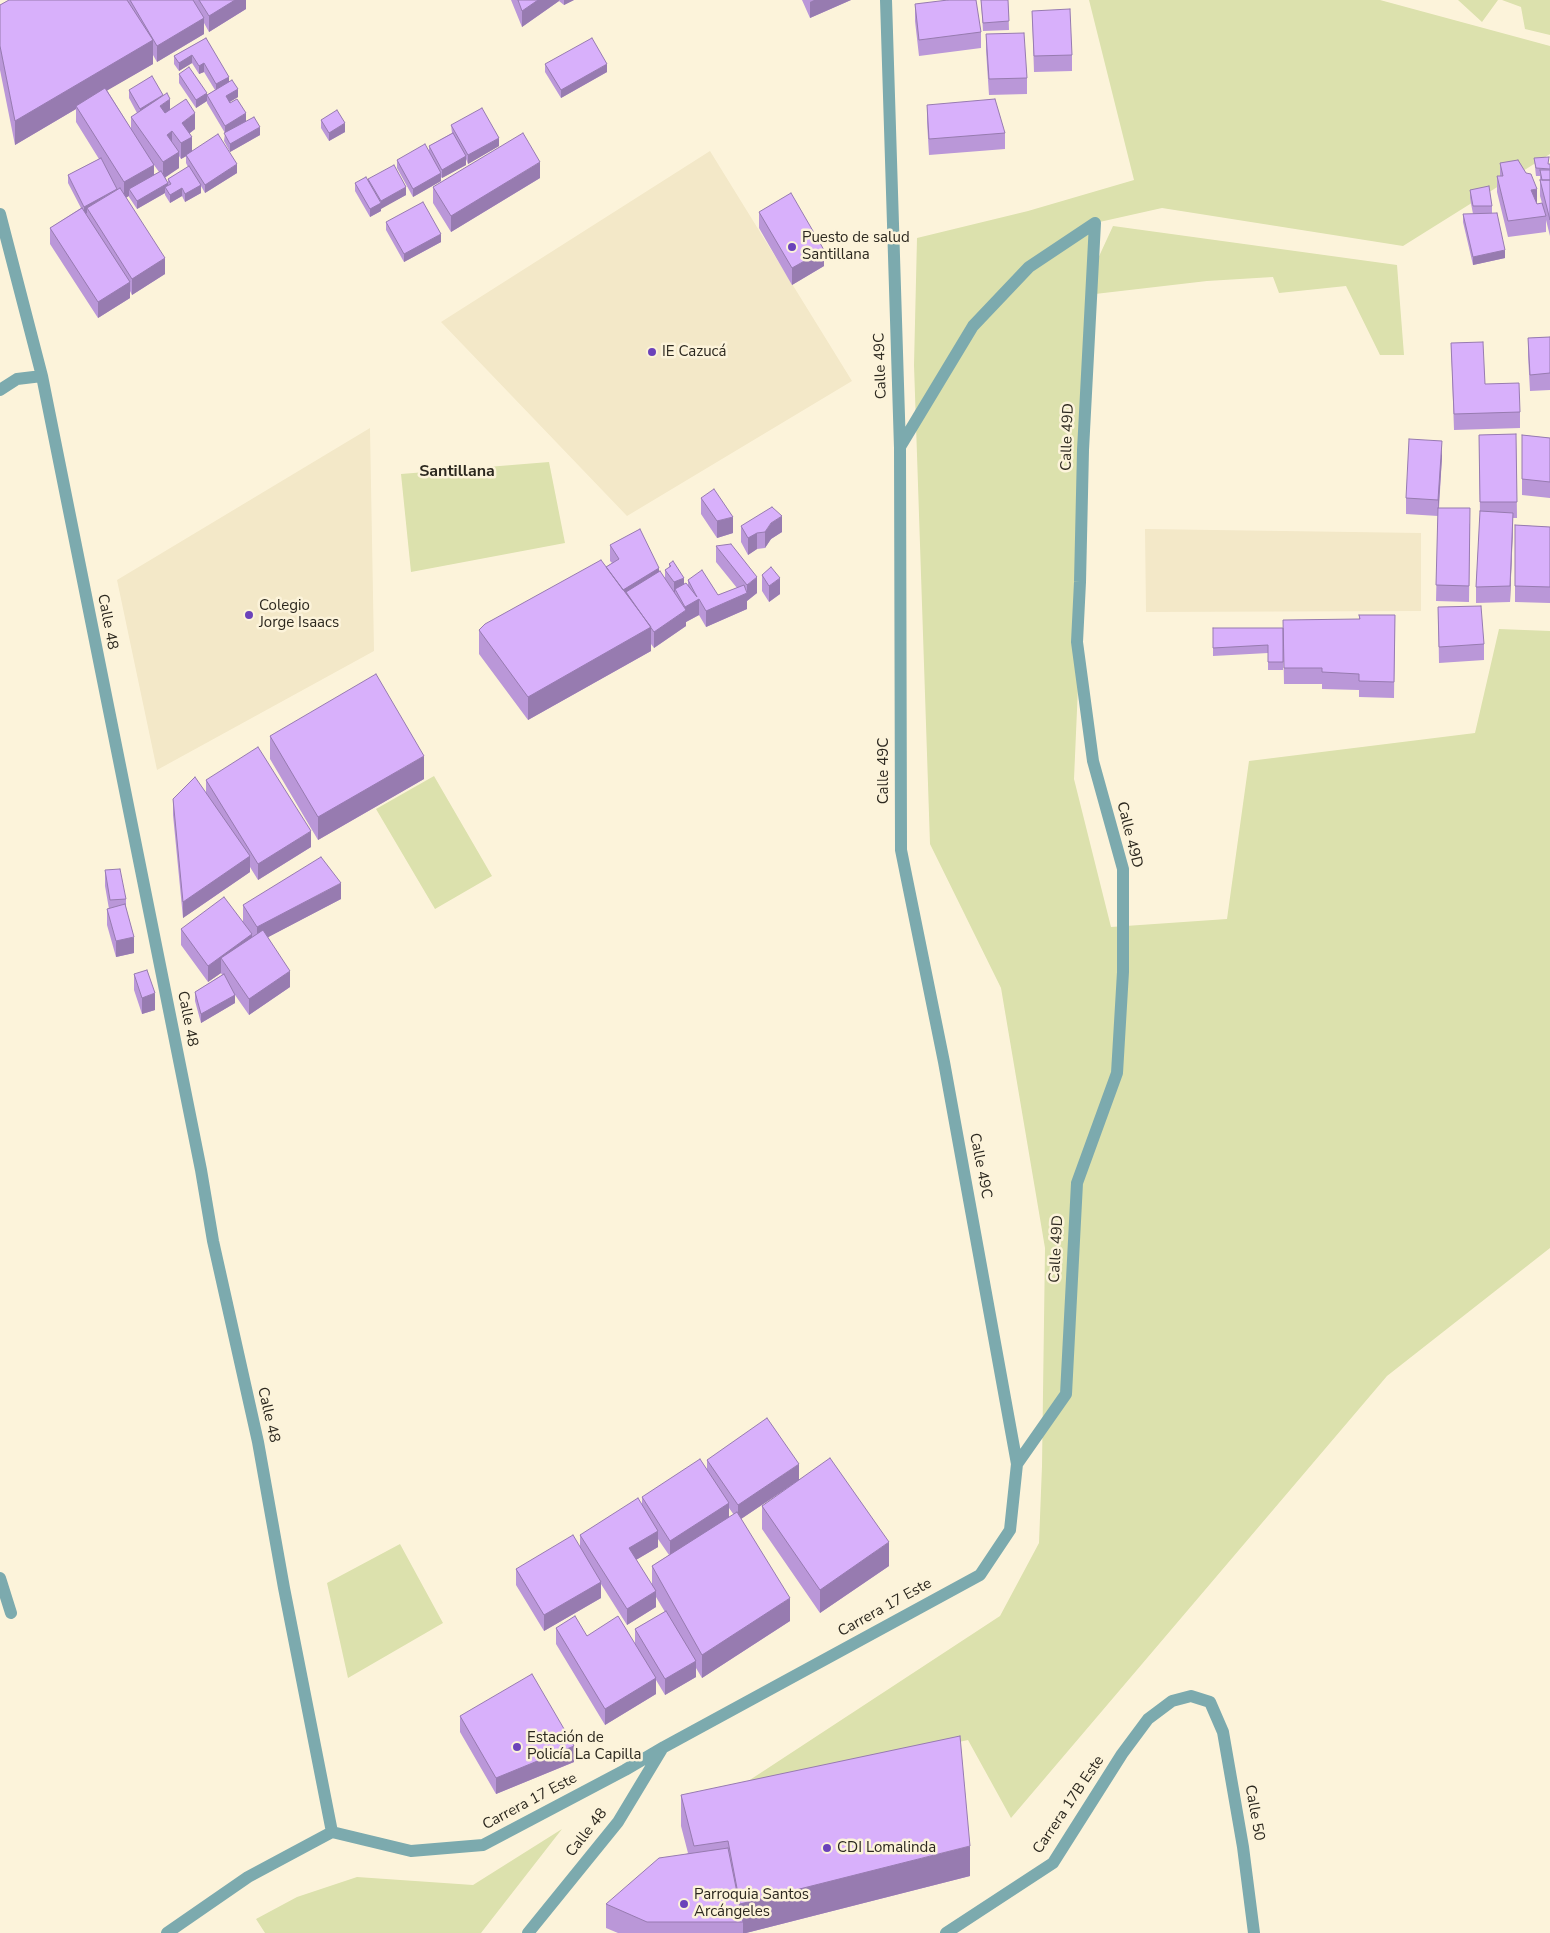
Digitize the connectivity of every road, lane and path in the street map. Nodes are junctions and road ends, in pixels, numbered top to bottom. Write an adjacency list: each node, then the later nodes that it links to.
1 (886, 0): 5 (street, Calle 49C)
2 (0, 214): 3 (street, Calle 48)
3 (42, 376): 4 (street); 12 (street, Calle 48)
4 (0, 390)
5 (900, 448): 6 (street, Calle 49C); 6 (street, Calle 49D)
6 (1017, 1464): 7 (street, Calle 49C)
7 (1010, 1530): 11 (street, Carrera 17 Este)
8 (0, 1578): 9 (street)
9 (11, 1612)
10 (1210, 1702): 15 (street, Carrera 17B Este); 16 (street, Calle 50)
11 (664, 1747): 12 (street, Carrera 17 Este); 14 (street, Calle 48)
12 (332, 1832): 13 (street)
13 (167, 1933)
14 (528, 1933)
15 (946, 1933)
16 (1254, 1933)

